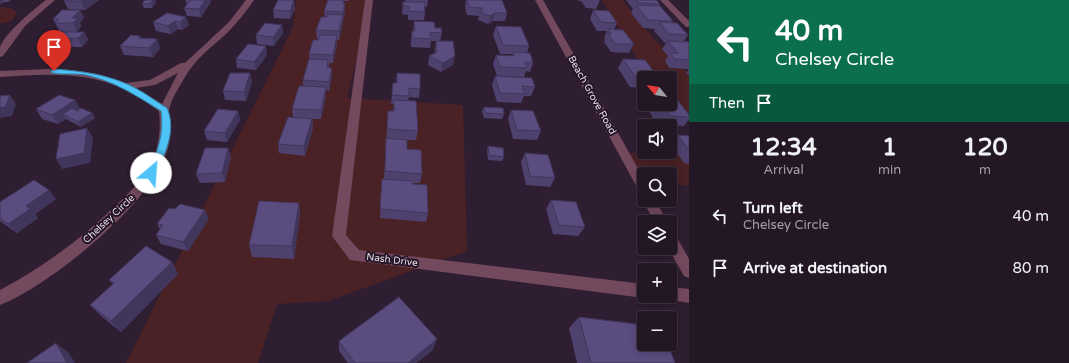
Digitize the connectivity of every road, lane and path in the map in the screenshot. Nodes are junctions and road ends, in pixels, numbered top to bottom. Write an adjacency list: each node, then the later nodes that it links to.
1 (51, 0): 7 (street)
2 (250, 0): 8 (street)
3 (369, 0): 15 (street, Nash Drive)
4 (539, 0): 12 (street, Beach Grove Road)
5 (664, 0): 6 (street)
6 (689, 25)
7 (0, 54)
8 (195, 58): 10 (street); 11 (street)
9 (0, 74): 10 (street)
10 (126, 86): 11 (street)
11 (164, 110): 18 (street, Chelsey Circle)
12 (637, 177)
13 (677, 251): 14 (street)
14 (689, 272)
15 (637, 289)
16 (677, 295): 17 (street)
17 (689, 296)
18 (0, 298)

